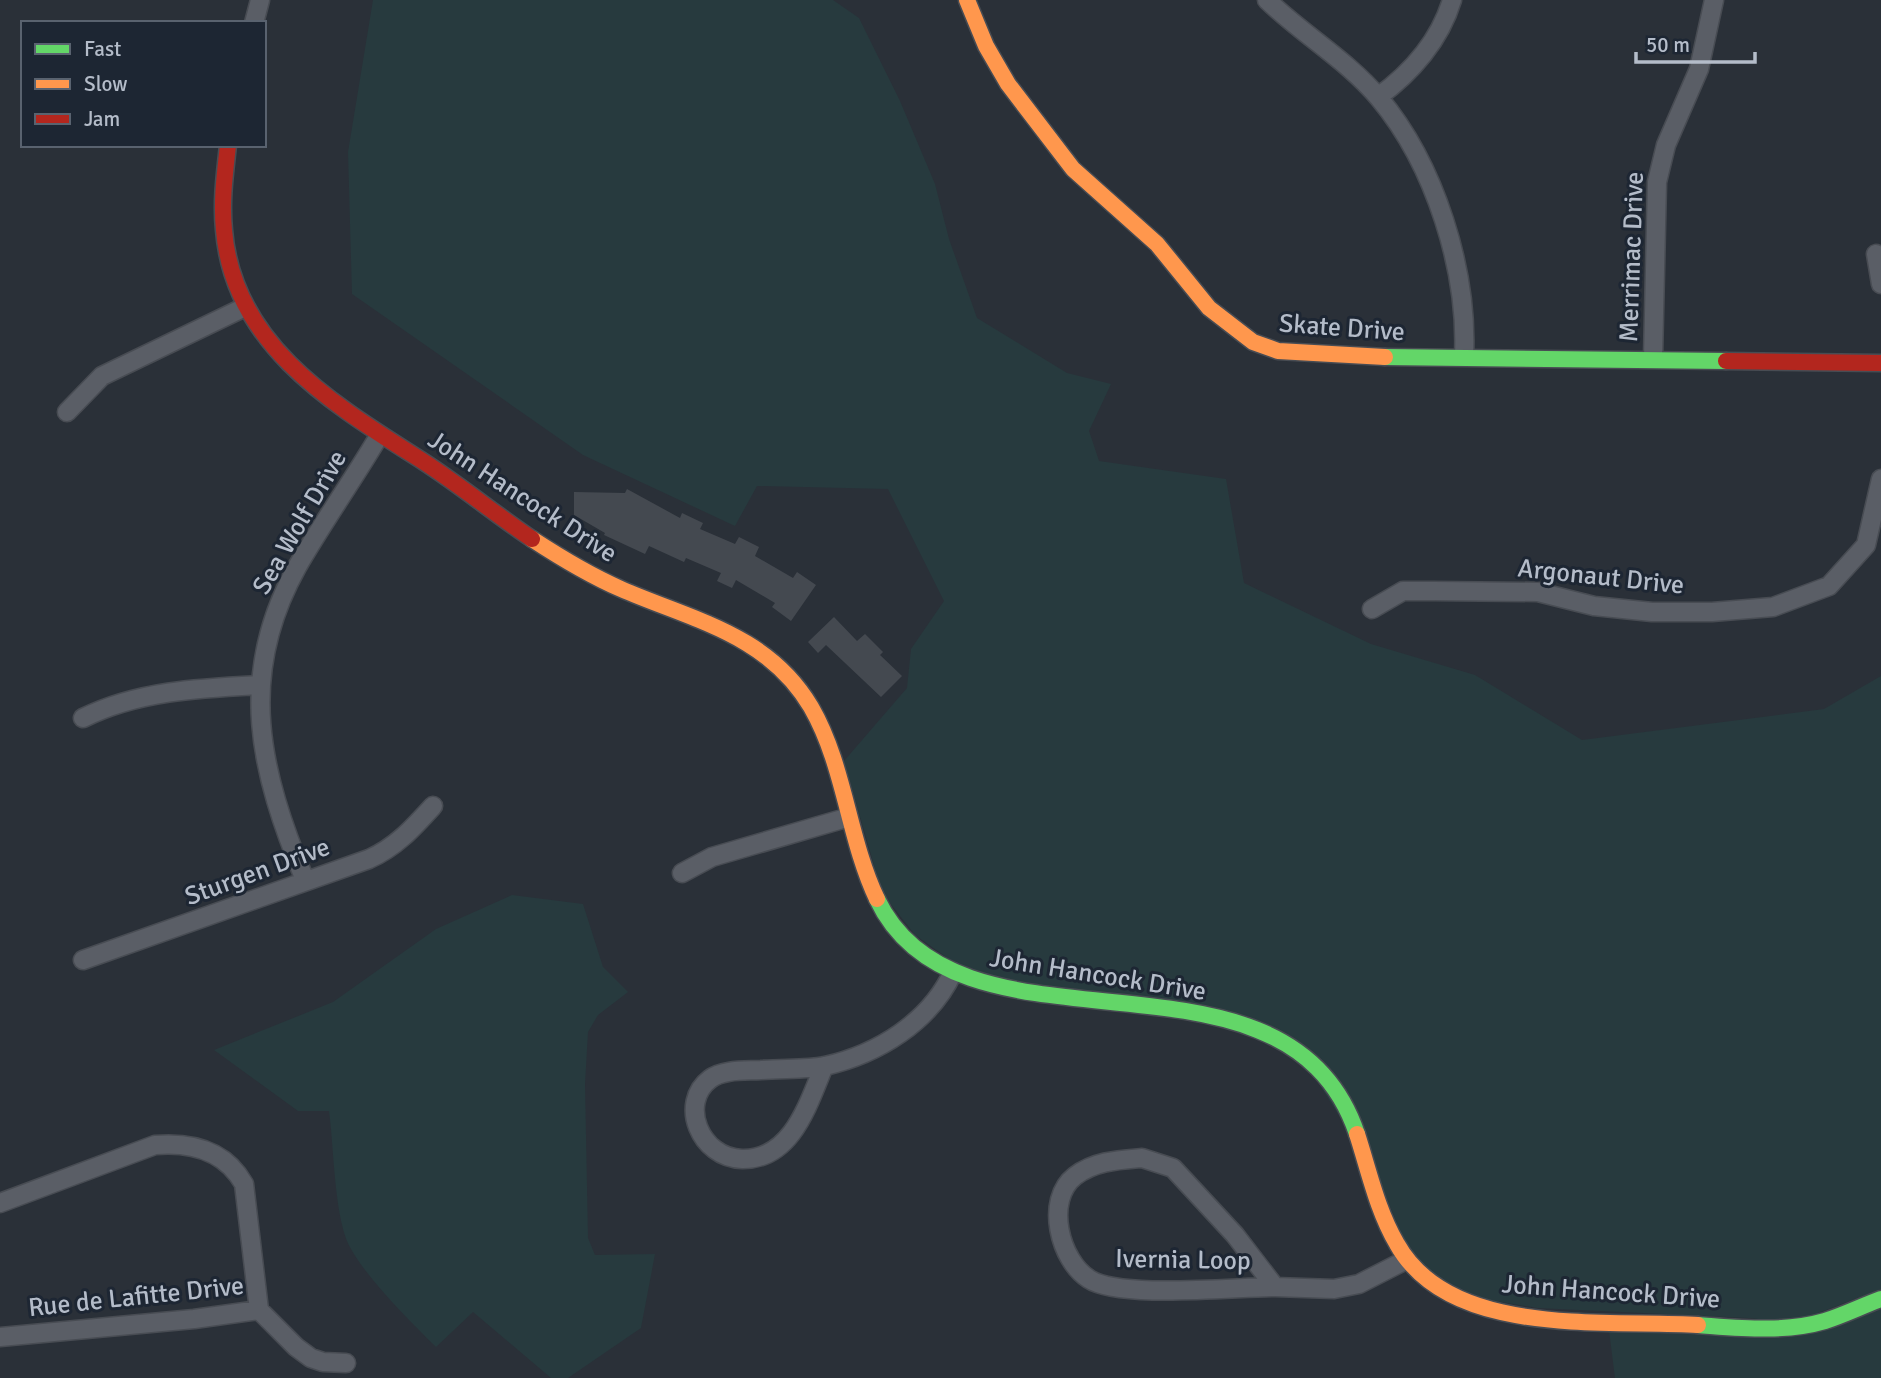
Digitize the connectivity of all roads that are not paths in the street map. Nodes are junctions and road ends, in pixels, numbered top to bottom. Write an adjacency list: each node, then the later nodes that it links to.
1 (260, 0): 6 (street)
2 (967, 0): 12 (street, Skate Drive)
3 (1267, 0): 7 (street)
4 (1452, 0): 7 (street)
5 (1714, 0): 13 (street, Merrimac Drive)
6 (255, 21)
7 (1378, 97): 12 (street)
8 (224, 147): 11 (street, John Hancock Drive)
9 (1875, 254): 10 (street)
10 (1881, 284)
11 (245, 307): 15 (street); 16 (street, John Hancock Drive)
12 (1464, 356): 13 (street, Skate Drive)
13 (1653, 358): 14 (street, Skate Drive)
14 (1881, 363)
15 (67, 412)
16 (379, 436): 19 (street, Sea Wolf Drive); 22 (street, John Hancock Drive)
17 (1881, 479): 18 (street, Argonaut Drive)
18 (1372, 609)
19 (259, 685): 20 (street); 24 (street, Sea Wolf Drive)
20 (83, 718)
21 (433, 806): 24 (street, Sturgen Drive)
22 (846, 818): 23 (street); 26 (street, John Hancock Drive)
23 (682, 873)
24 (305, 880): 25 (street, Sturgen Drive)
25 (83, 960)
26 (953, 972): 27 (street); 29 (street, John Hancock Drive)
27 (824, 1066): 27 (street)
28 (0, 1203): 32 (street, Rue de Lafitte Drive)
29 (1404, 1261): 30 (street, Ivernia Loop); 31 (street, John Hancock Drive)
30 (1275, 1287): 30 (street, Ivernia Loop)
31 (1881, 1299)
32 (259, 1310): 33 (street, Rue de Lafitte Drive); 34 (street)
33 (0, 1337)
34 (346, 1363)

